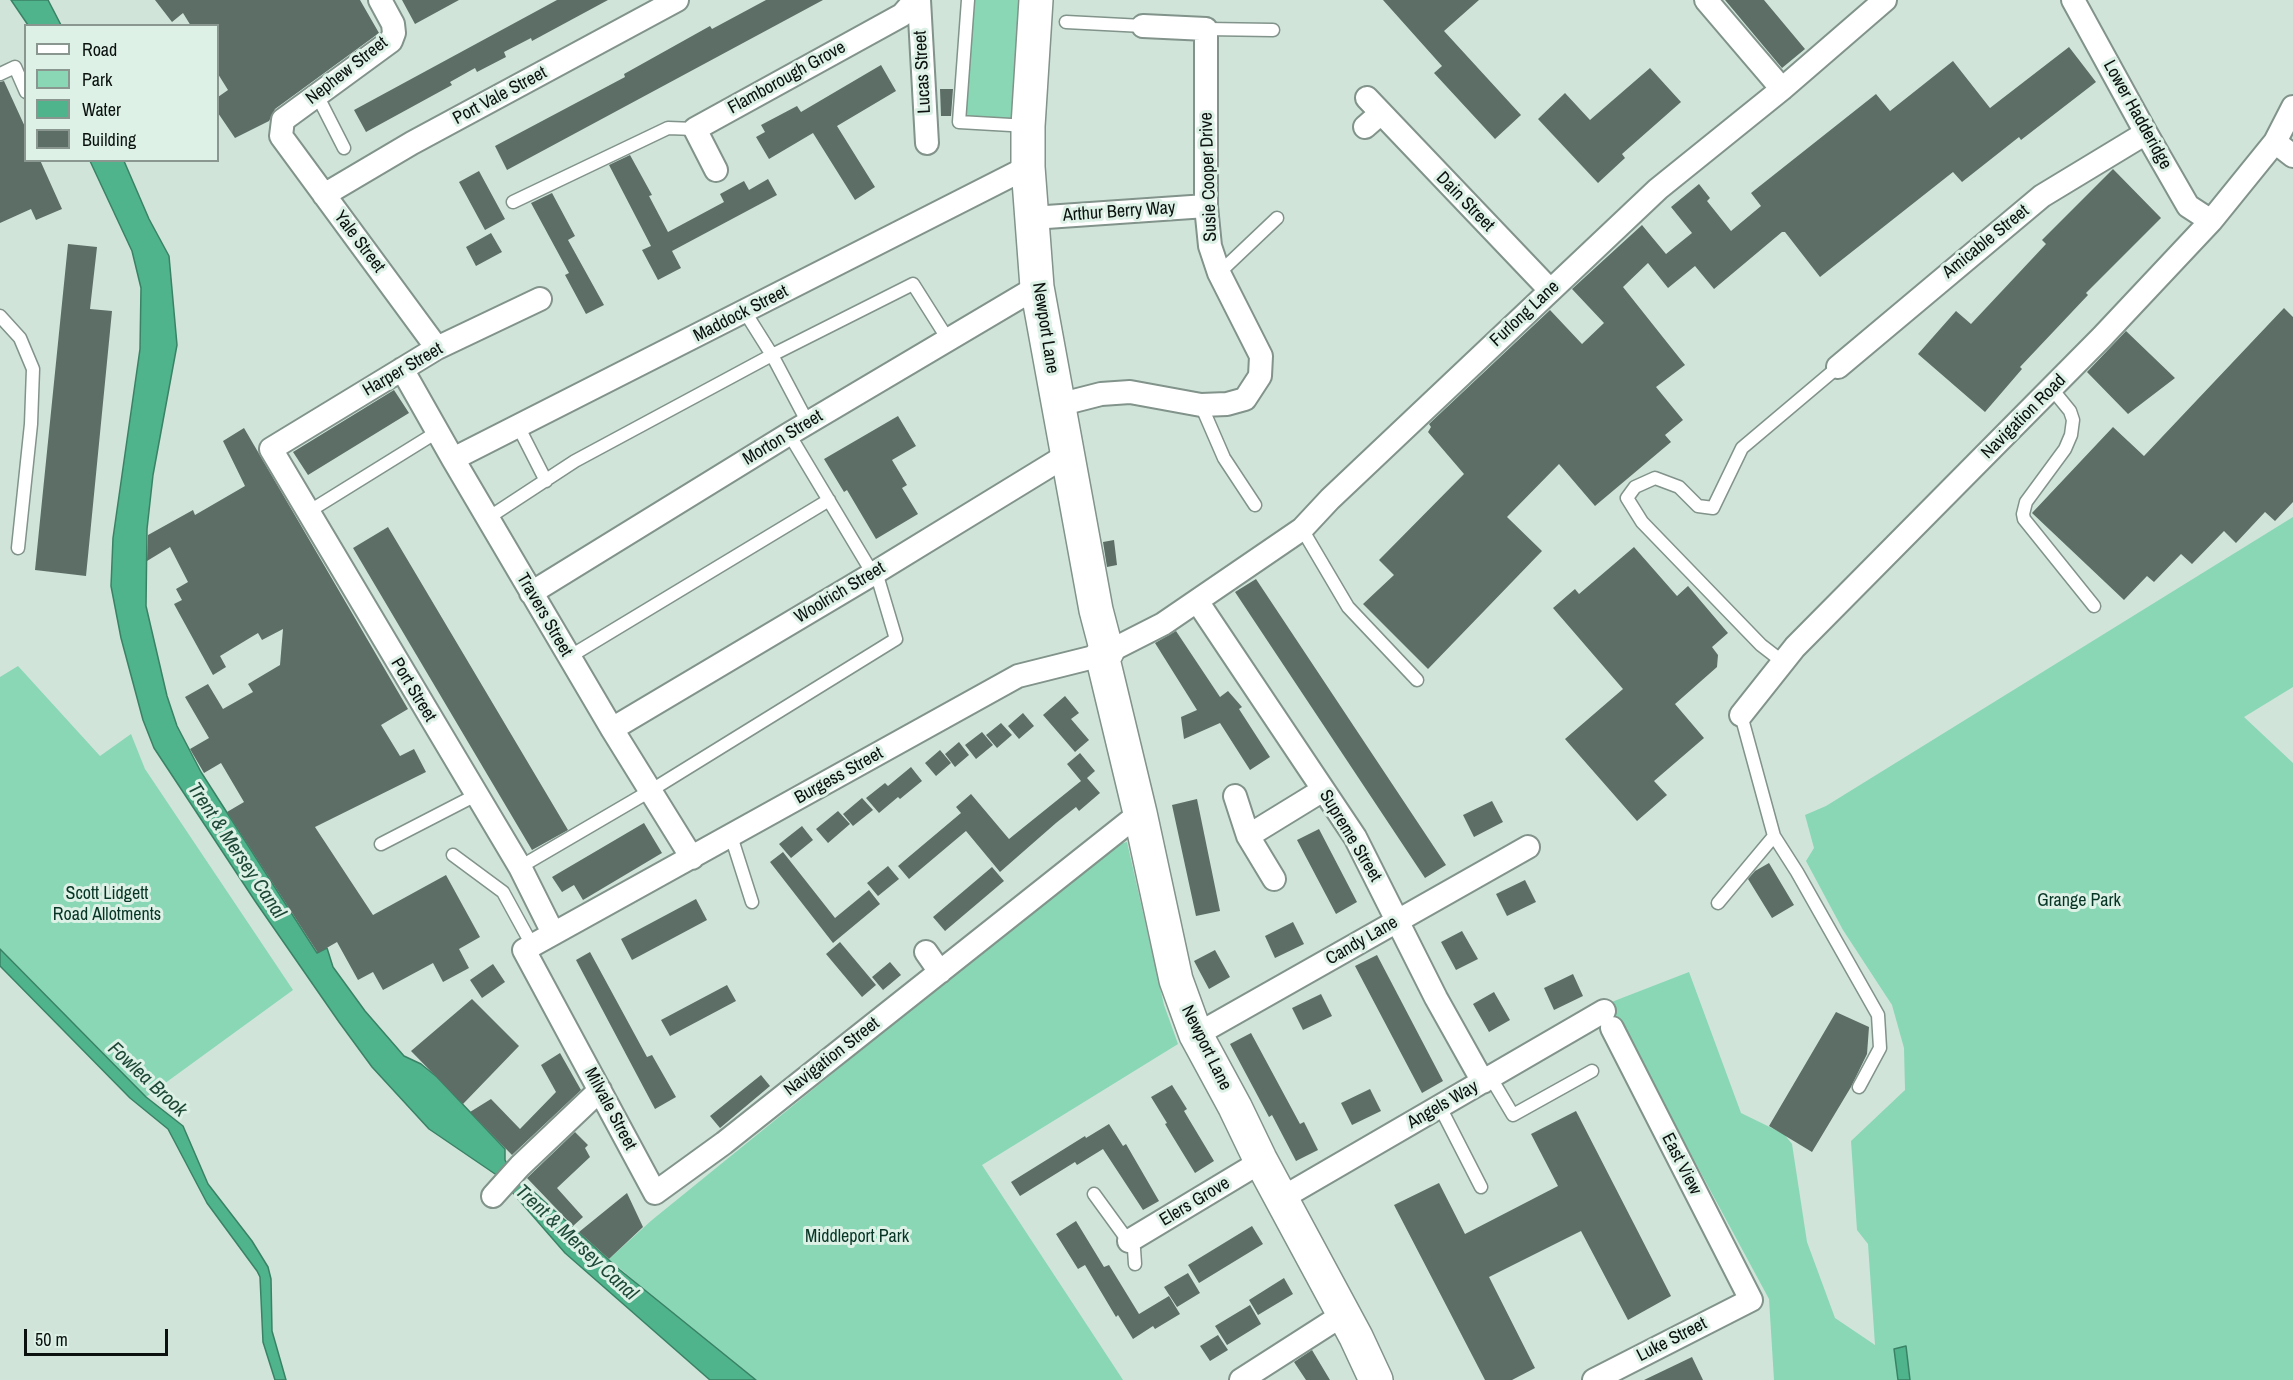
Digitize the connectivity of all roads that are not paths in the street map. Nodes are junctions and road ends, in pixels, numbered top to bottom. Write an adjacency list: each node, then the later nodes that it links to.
1 (380, 0): 16 (street, Nephew Street)
2 (677, 0): 29 (street, Port Vale Street)
3 (917, 0): 20 (street, Flamborough Grove); 24 (street, Lucas Street)
4 (968, 0): 19 (lane)
5 (1035, 0): 19 (street, Newport Lane)
6 (1706, 0): 15 (street)
7 (1885, 0): 15 (street, Furlong Lane)
8 (2073, 0): 21 (street, Lower Hadderidge)
9 (1066, 22): 10 (lane)
10 (1143, 26): 11 (street)
11 (1206, 28): 12 (lane); 31 (street, Susie Cooper Drive)
12 (1273, 30)
13 (0, 74): 14 (lane)
14 (24, 87)
15 (1782, 89): 37 (street, Furlong Lane)
16 (317, 95): 22 (street, Nephew Street); 25 (lane)
17 (2293, 107): 23 (street, Navigation Road)
18 (1371, 112): 37 (street, Dain Street)
19 (1028, 126): 27 (street, Newport Lane)
20 (695, 129): 28 (street); 30 (lane)
21 (2146, 133): 34 (street, Lower Hadderidge); 44 (street, Amicable Street)
22 (281, 136): 29 (street, Yale Street)
23 (2274, 141): 26 (street); 34 (street, Navigation Road)
24 (927, 143)
25 (344, 148)
26 (2293, 156)
27 (1028, 167): 32 (street, Newport Lane); 39 (street, Maddock Street)
28 (716, 170)
29 (324, 195): 42 (street, Yale Street)
30 (513, 202)
31 (1206, 207): 32 (street, Arthur Berry Way); 35 (street, Susie Cooper Drive)
32 (1032, 218): 36 (street, Newport Lane)
33 (1277, 218): 35 (lane)
34 (2211, 221): 46 (street, Navigation Road)
35 (1219, 273): 48 (street, Susie Cooper Drive)
36 (1037, 287): 41 (street, Morton Street); 47 (street, Newport Lane)
37 (1550, 290): 60 (street, Furlong Lane)
38 (540, 299): 42 (street, Harper Street)
39 (745, 312): 43 (lane); 49 (street, Maddock Street)
40 (0, 316): 61 (lane)
41 (949, 341): 43 (lane); 50 (street, Morton Street)
42 (437, 348): 45 (street, Harper Street)
43 (772, 355): 50 (lane); 55 (lane)
44 (1838, 367): 69 (lane)
45 (402, 369): 51 (street, Travers Street); 52 (street, Harper Street)
46 (2052, 389): 65 (lane); 69 (street, Navigation Road)
47 (1058, 405): 48 (street, Susie Cooper Drive); 53 (street, Newport Lane)
48 (1201, 405): 57 (lane)
49 (518, 426): 54 (street, Maddock Street); 55 (lane)
50 (798, 429): 56 (lane); 63 (street, Morton Street)
51 (437, 432): 54 (street, Travers Street); 58 (lane)
52 (271, 450): 58 (street, Port Street)
53 (1067, 455): 62 (street, Woolrich Street); 67 (street, Newport Lane)
54 (446, 463): 59 (street, Travers Street)
55 (546, 481): 59 (lane)
56 (829, 500): 62 (lane); 68 (lane)
57 (1255, 505)
58 (308, 512): 75 (street, Port Street)
59 (488, 518): 63 (street, Travers Street)
60 (1302, 529): 64 (street, Furlong Lane); 70 (lane)
61 (18, 548)
62 (874, 573): 72 (street, Woolrich Street); 74 (lane)
63 (531, 593): 68 (street, Travers Street)
64 (1197, 601): 66 (street, Furlong Lane); 73 (street, Supreme Street)
65 (2094, 606)
66 (1163, 624): 67 (street, Burgess Street)
67 (1105, 653): 77 (street, Newport Lane); 78 (street, Burgess Street)
68 (569, 657): 72 (street, Travers Street)
69 (1783, 662): 71 (street, Navigation Road)
70 (1417, 680)
71 (1741, 715): 80 (lane)
72 (612, 729): 74 (street, Travers Street)
73 (1323, 790): 79 (street); 89 (street, Supreme Street)
74 (651, 791): 84 (street, Travers Street); 85 (lane)
75 (476, 795): 81 (lane); 85 (street, Port Street)
76 (1236, 796): 79 (street)
77 (1140, 813): 93 (street, Navigation Street); 95 (street, Newport Lane)
78 (731, 836): 84 (street, Burgess Street); 87 (lane)
79 (1248, 836): 86 (street)
80 (1774, 836): 88 (lane); 98 (lane)
81 (381, 844)
82 (1528, 847): 89 (street, Candy Lane)
83 (453, 855): 91 (lane)
84 (692, 858): 90 (street, Burgess Street)
85 (520, 867): 90 (street, Port Street)
86 (1274, 879)
87 (752, 902)
88 (1718, 903)
89 (1398, 921): 95 (street, Candy Lane); 97 (street, Supreme Street)
90 (554, 933): 91 (street, Burgess Street)
91 (528, 948): 99 (street, Milvale Street)
92 (926, 952): 93 (street)
93 (940, 972): 101 (street, Navigation Street)
94 (1608, 1020): 97 (street, Angels Way); 109 (street, East View)
95 (1196, 1035): 102 (street, Newport Lane)
96 (1592, 1071): 97 (lane)
97 (1487, 1080): 100 (street, Angels Way)
98 (1858, 1087)
99 (600, 1090): 101 (street, Milvale Street); 105 (street)
100 (1440, 1107): 103 (lane); 106 (street, Angels Way)
101 (721, 1145)
102 (1262, 1161): 106 (street, Newport Lane); 107 (street, Elers Grove)
103 (1481, 1187)
104 (1094, 1194): 107 (lane)
105 (493, 1196)
106 (1282, 1198): 110 (street, Newport Lane)
107 (1129, 1241): 108 (lane)
108 (1135, 1264)
109 (1751, 1300): 113 (street, Luke Street)
110 (1344, 1314): 111 (street); 112 (street, Newport Lane)
111 (1241, 1380)
112 (1376, 1380)
113 (1594, 1380)

